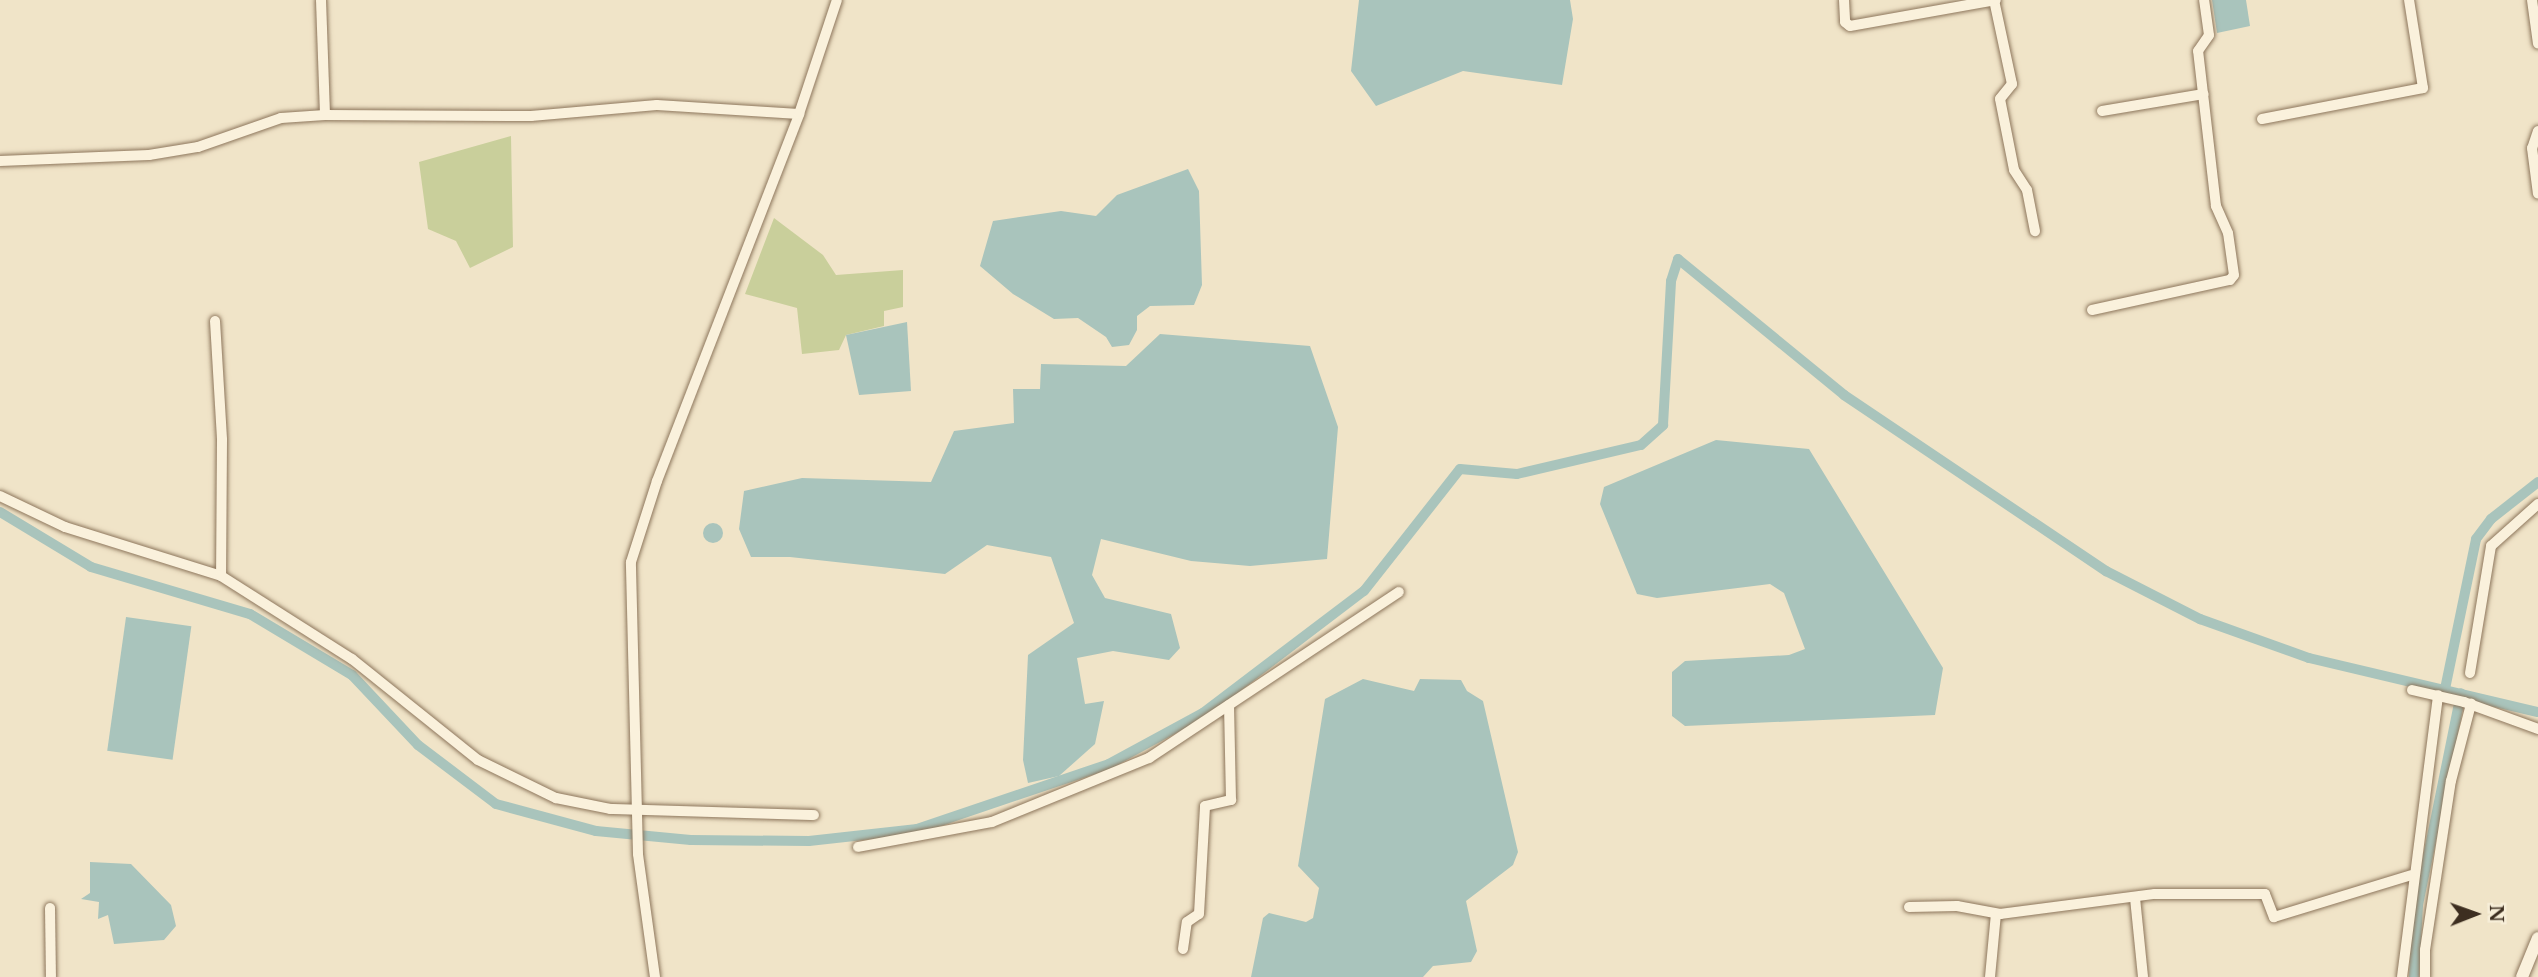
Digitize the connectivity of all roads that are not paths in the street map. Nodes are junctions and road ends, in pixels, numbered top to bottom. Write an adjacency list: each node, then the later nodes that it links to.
1 (321, 0): 12 (street)
2 (837, 0): 11 (street)
3 (1844, 0): 4 (street)
4 (1995, 0): 17 (street)
5 (2204, 0): 9 (street)
6 (2409, 0): 13 (street)
7 (2532, 0): 8 (street)
8 (2538, 44)
9 (2204, 94): 10 (street); 18 (street)
10 (2102, 110)
11 (799, 114): 12 (street); 30 (street)
12 (325, 115): 15 (street)
13 (2262, 119)
14 (2538, 131): 16 (street)
15 (0, 161)
16 (2538, 194)
17 (2035, 231)
18 (2092, 310)
19 (215, 320): 22 (street)
20 (0, 496): 22 (street)
21 (2538, 503): 24 (street)
22 (220, 576): 30 (street)
23 (1398, 592): 28 (street)
24 (2470, 673)
25 (2412, 690): 26 (street)
26 (2442, 696): 27 (street); 33 (street)
27 (2468, 703): 29 (street); 45 (street)
28 (1229, 705): 32 (street); 39 (street)
29 (2538, 729)
30 (636, 814): 31 (street); 41 (street)
31 (814, 815)
32 (858, 847)
33 (2411, 876): 34 (street); 44 (street)
34 (2135, 898): 37 (street); 43 (street)
35 (1909, 907): 37 (street)
36 (50, 908): 40 (street)
37 (1996, 914): 42 (street)
38 (2538, 938): 46 (street)
39 (1183, 949)
40 (51, 977)
41 (655, 977)
42 (1990, 977)
43 (2143, 977)
44 (2402, 977)
45 (2425, 977)
46 (2522, 977)

